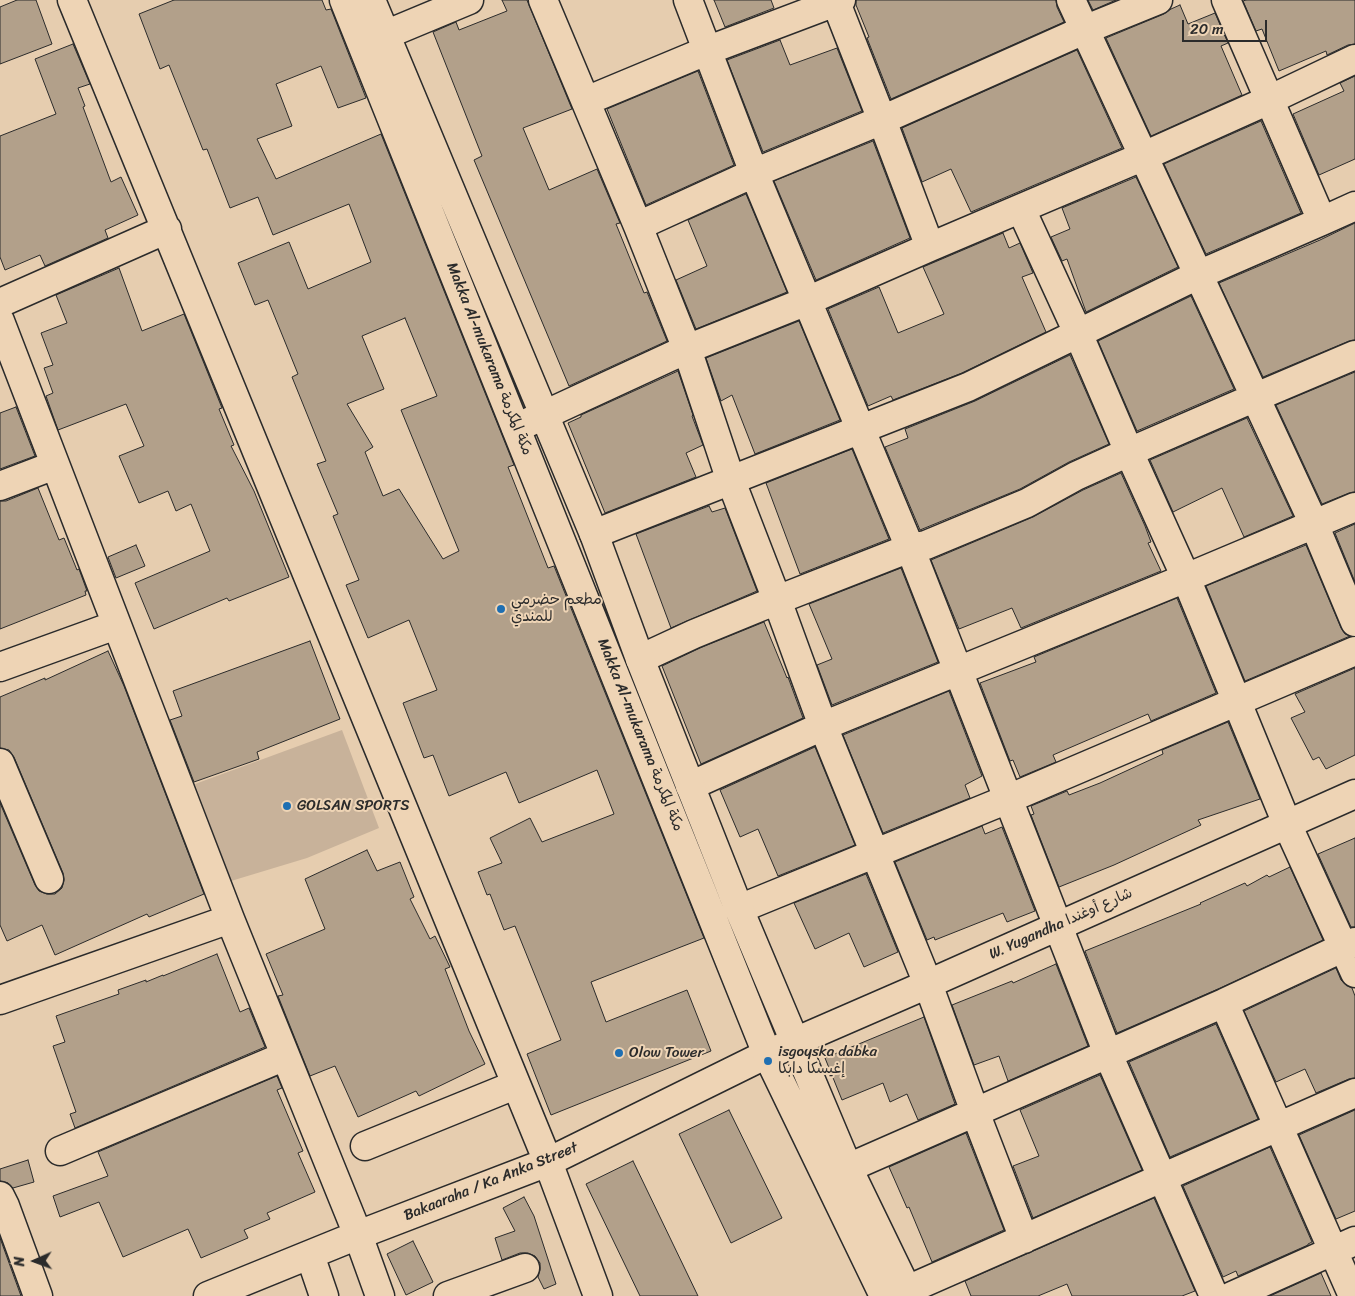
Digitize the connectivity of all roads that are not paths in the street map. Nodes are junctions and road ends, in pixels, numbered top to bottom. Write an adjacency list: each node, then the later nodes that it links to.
1 (72, 0): 24 (main road)
2 (344, 0): 35 (main road, Makka Al-mukarama مكة المكرمة)
3 (371, 0): 12 (main road, Makka Al-mukarama مكة المكرمة)
4 (469, 0): 12 (main road)
5 (543, 0): 16 (main road)
6 (688, 0): 13 (main road)
7 (1071, 0): 11 (main road)
8 (1158, 0): 11 (main road)
9 (1226, 0): 15 (main road)
10 (837, 1): 13 (main road); 17 (main road)
11 (1084, 30): 17 (main road); 18 (main road)
12 (385, 35): 34 (main road, Makka Al-mukarama مكة المكرمة)
13 (706, 51): 16 (main road); 19 (main road)
14 (1355, 59): 15 (main road)
15 (1269, 100): 18 (main road); 22 (main road)
16 (586, 102): 23 (main road)
17 (882, 120): 19 (main road); 25 (main road)
18 (1144, 156): 21 (main road); 26 (main road)
19 (754, 173): 23 (main road); 27 (main road)
20 (1355, 206): 22 (main road)
21 (1021, 209): 25 (main road); 30 (main road)
22 (1322, 221): 26 (main road)
23 (638, 226): 31 (main road)
24 (167, 229): 28 (main road); 74 (main road)
25 (930, 247): 27 (main road)
26 (1198, 275): 30 (main road); 33 (main road)
27 (807, 301): 31 (main road); 36 (main road)
28 (0, 302)
29 (0, 321): 38 (main road)
30 (1078, 333): 36 (main road); 37 (main road)
31 (687, 349): 34 (main road); 39 (main road)
32 (1355, 355): 33 (main road)
33 (1256, 397): 37 (main road); 42 (main road)
34 (544, 415): 35 (main road); 43 (main road, Makka Al-mukarama مكة المكرمة)
35 (516, 428): 71 (main road, Makka Al-mukarama مكة المكرمة)
36 (861, 430): 39 (main road); 44 (main road)
37 (1129, 452): 44 (main road); 45 (main road)
38 (55, 464): 40 (main road); 48 (main road)
39 (731, 481): 43 (main road); 46 (main road)
40 (0, 486)
41 (1355, 506): 42 (main road)
42 (1314, 524): 45 (main road); 47 (main road)
43 (594, 534): 50 (main road, Makka Al-mukarama مكة المكرمة)
44 (910, 548): 46 (main road); 52 (main road)
45 (1186, 578): 52 (main road); 53 (main road)
46 (777, 600): 50 (main road); 54 (main road)
47 (1355, 622)
48 (116, 625): 51 (main road); 63 (main road)
49 (1355, 651): 53 (main road)
50 (640, 659): 56 (main road, Makka Al-mukarama مكة المكرمة)
51 (0, 667)
52 (958, 670): 54 (main road); 58 (main road)
53 (1237, 701): 58 (main road); 59 (main road)
54 (823, 726): 56 (main road); 60 (main road)
55 (0, 763): 61 (main road)
56 (690, 786): 62 (main road, Makka Al-mukarama مكة المكرمة)
57 (1355, 794): 59 (main road, W. Yugandha شارع أوغندا)
58 (1008, 799): 60 (main road); 64 (main road)
59 (1287, 824): 64 (main road, W. Yugandha شارع أوغندا); 65 (main road)
60 (874, 852): 62 (main road); 67 (main road)
61 (49, 879)
62 (739, 909): 70 (main road, Makka Al-mukarama مكة المكرمة)
63 (230, 919): 68 (main road); 73 (main road)
64 (1057, 926): 67 (main road, W. Yugandha شارع أوغندا); 72 (main road)
65 (1349, 945): 66 (main road); 69 (main road)
66 (1355, 973)
67 (928, 984): 70 (main road, W. Yugandha شارع أوغندا); 76 (main road)
68 (0, 1000)
69 (1224, 1003): 72 (main road); 77 (main road)
70 (796, 1042): 71 (main road, W. Yugandha شارع أوغندا); 81 (main road, Makka Al-mukarama مكة المكرمة)
71 (768, 1054): 80 (main road, Bakaaraha / Ka Anka Street); 89 (main road, Makka Al-mukarama مكة المكرمة)
72 (1108, 1054): 76 (main road); 82 (main road)
73 (285, 1056): 79 (main road); 84 (main road)
74 (516, 1085): 78 (main road); 80 (main road)
75 (1355, 1093): 77 (main road)
76 (975, 1112): 81 (main road); 85 (main road)
77 (1279, 1126): 82 (main road); 86 (main road)
78 (365, 1146)
79 (60, 1151)
80 (548, 1162): 84 (main road, Bakaaraha / Ka Anka Street); 95 (main road)
81 (848, 1168): 89 (main road, Makka Al-mukarama مكة المكرمة)
82 (1162, 1178): 85 (main road); 96 (main road)
83 (0, 1196): 90 (main road)
84 (358, 1235): 87 (main road, Bakaaraha / Ka Anka Street); 93 (main road)
85 (1024, 1239): 89 (main road)
86 (1344, 1246): 97 (main road); 98 (main road)
87 (310, 1255): 91 (main road, Bakaaraha / Ka Anka Street); 92 (main road)
88 (525, 1268): 94 (main road)
89 (900, 1294)
90 (38, 1296)
91 (208, 1296)
92 (324, 1296)
93 (380, 1296)
94 (448, 1296)
95 (598, 1296)
96 (1214, 1296)
97 (1232, 1296)
98 (1353, 1296)

